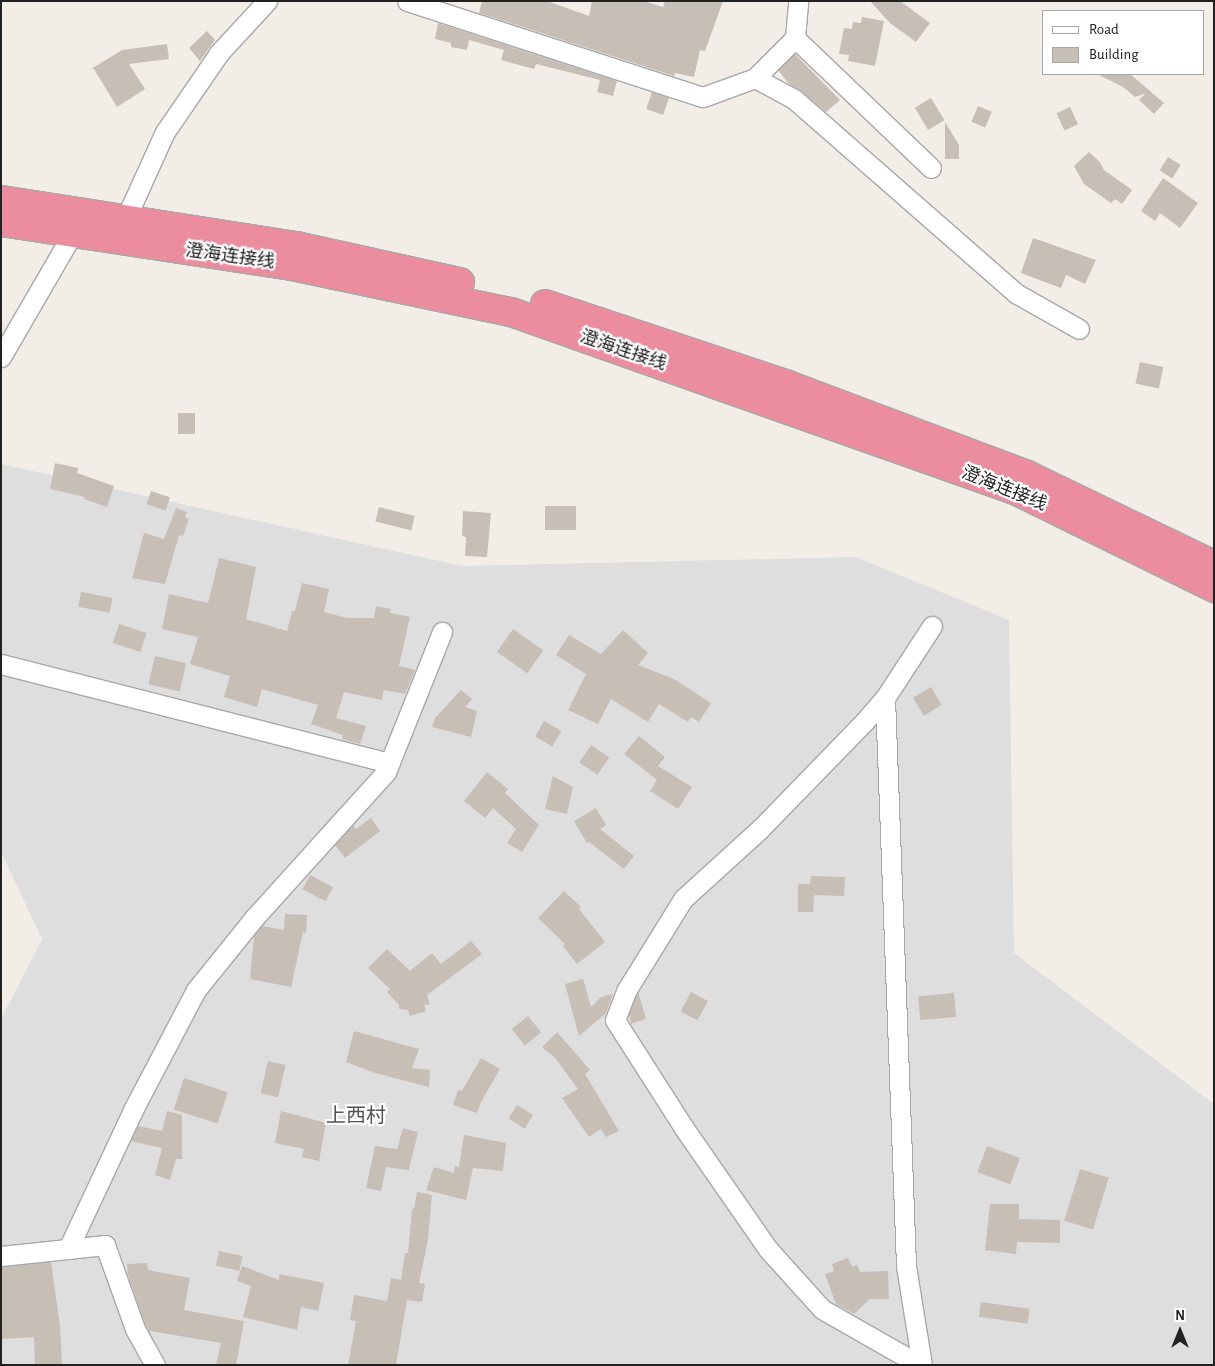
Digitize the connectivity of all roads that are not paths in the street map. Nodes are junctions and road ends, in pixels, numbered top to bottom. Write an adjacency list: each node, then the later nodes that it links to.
1 (267, 1): 8 (street)
2 (407, 1): 5 (street)
3 (798, 1): 4 (street)
4 (794, 38): 5 (street); 6 (street)
5 (754, 78): 11 (street)
6 (931, 168)
7 (1, 200): 8 (highway, 澄海连接线)
8 (125, 220): 13 (highway, 澄海连接线)
9 (1, 222): 10 (highway, 澄海连接线)
10 (73, 233): 12 (street); 14 (highway, 澄海连接线)
11 (1079, 329)
12 (1, 357)
13 (1214, 564)
14 (1214, 588)
15 (932, 626): 18 (street)
16 (442, 632): 19 (street)
17 (1, 664): 19 (street)
18 (885, 698): 23 (street); 23 (street)
19 (390, 764): 20 (street)
20 (68, 1249): 21 (street); 22 (street)
21 (1, 1256)
22 (155, 1365)
23 (921, 1365)

